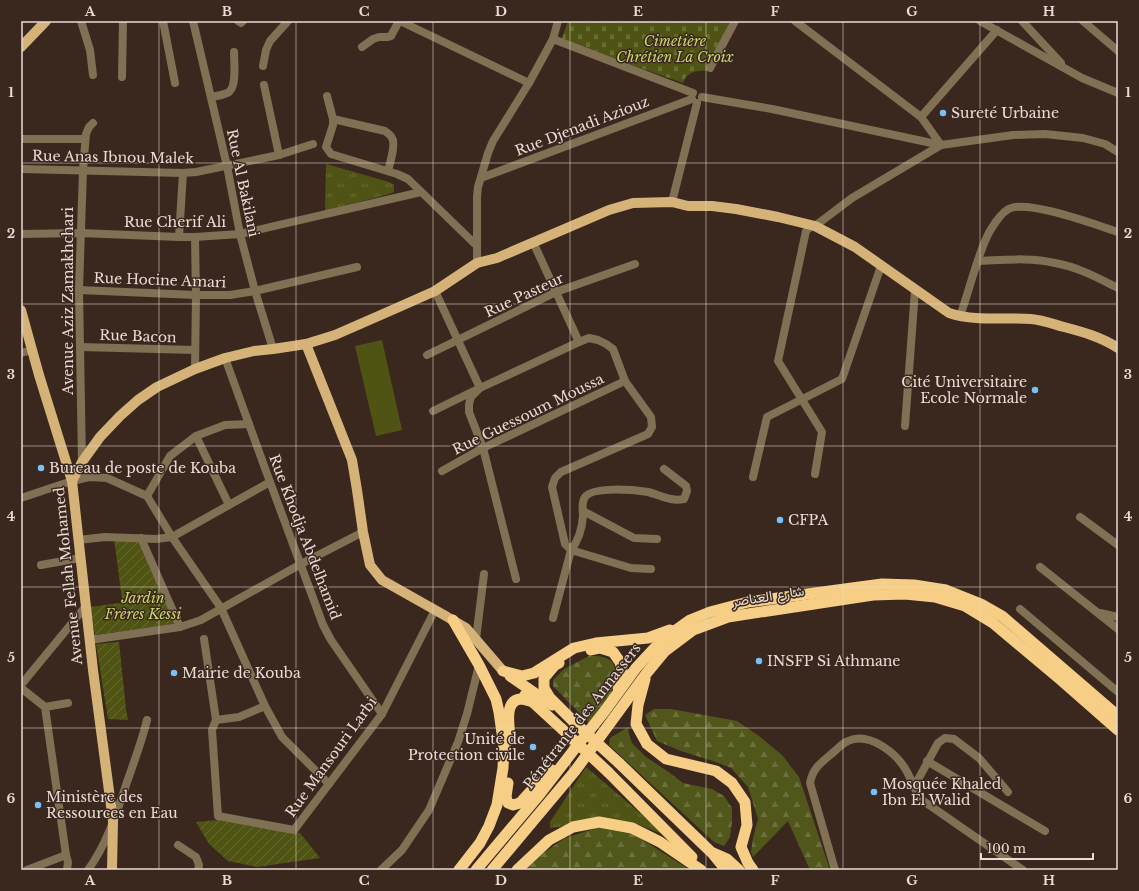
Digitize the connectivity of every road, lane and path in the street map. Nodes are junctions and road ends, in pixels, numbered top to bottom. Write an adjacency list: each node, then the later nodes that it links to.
1 (46, 21): 18 (main road)
2 (81, 21): 25 (street)
3 (123, 21): 26 (street)
4 (163, 21): 27 (street)
5 (193, 21): 32 (street, Rue Al Bakilani)
6 (238, 21): 7 (street)
7 (243, 21)
8 (288, 21): 22 (street)
9 (400, 21): 19 (street); 28 (street)
10 (558, 21): 17 (street)
11 (735, 21): 23 (street)
12 (795, 21): 34 (street)
13 (980, 21): 16 (street)
14 (1022, 21): 24 (street)
15 (1083, 21): 20 (street)
16 (997, 30): 24 (street); 34 (street)
17 (553, 39): 28 (street); 33 (street)
18 (21, 47)
19 (362, 47)
20 (1118, 51)
21 (234, 52): 32 (street)
22 (263, 66)
23 (710, 68)
24 (1065, 68): 30 (street)
25 (93, 75)
26 (122, 77)
27 (175, 83)
28 (529, 83): 48 (street)
29 (264, 85): 42 (street)
30 (1118, 93)
31 (327, 96): 35 (street)
32 (211, 97): 43 (street, Rue Al Bakilani)
33 (696, 98): 40 (street); 48 (street, Rue Djenadi Aziouz); 50 (street)
34 (921, 117): 40 (street)
35 (332, 119): 46 (street); 46 (street)
36 (93, 123): 38 (street)
37 (21, 139): 38 (street)
38 (85, 139): 45 (street, Avenue Aziz Zamakhchari)
39 (313, 144): 42 (street, Rue Anas Ibnou Malek)
40 (941, 145): 41 (street); 51 (street)
41 (1118, 152)
42 (279, 155): 43 (street, Rue Anas Ibnou Malek)
43 (227, 166): 47 (street, Rue Anas Ibnou Malek); 55 (street, Rue Al Bakilani)
44 (21, 169): 45 (street, Rue Anas Ibnou Malek)
45 (83, 170): 47 (street, Rue Anas Ibnou Malek); 53 (street, Avenue Aziz Zamakhchari)
46 (388, 171): 49 (street)
47 (183, 173): 56 (street)
48 (481, 178): 59 (street)
49 (421, 192): 55 (street, Rue Cherif Ali); 59 (street)
50 (672, 202): 51 (main road); 58 (main road)
51 (815, 226): 63 (main road); 88 (street)
52 (1118, 232): 60 (street)
53 (81, 233): 54 (street, Rue Cherif Ali); 56 (street, Rue Cherif Ali); 66 (street, Avenue Aziz Zamakhchari)
54 (21, 234)
55 (240, 234): 57 (street, Rue Cherif Ali); 68 (street, Rue Al Bakilani)
56 (179, 237): 57 (street, Rue Cherif Ali)
57 (195, 237): 71 (street)
58 (533, 242): 61 (main road); 70 (street)
59 (478, 246): 61 (street)
60 (978, 261): 65 (street); 73 (street)
61 (476, 262): 69 (main road)
62 (635, 264): 70 (street, Rue Pasteur)
63 (881, 266): 67 (main road); 88 (street)
64 (356, 267): 68 (street, Rue Hocine Amari)
65 (1118, 288)
66 (79, 290): 71 (street, Rue Hocine Amari); 77 (street, Avenue Aziz Zamakhchari)
67 (915, 290): 73 (main road); 91 (street)
68 (255, 291): 71 (street, Rue Hocine Amari); 79 (street, Rue Al Bakilani)
69 (435, 291): 74 (street); 76 (main road)
70 (556, 292): 74 (street, Rue Pasteur); 75 (street)
71 (196, 295): 81 (street)
72 (21, 310): 80 (main road, Avenue Fellah Mohamed)
73 (960, 316): 78 (main road)
74 (458, 341): 83 (street, Rue Pasteur); 87 (street)
75 (580, 342): 86 (street); 87 (street)
76 (306, 344): 79 (main road); 106 (main road)
77 (80, 347): 81 (street, Rue Bacon); 94 (street, Avenue Aziz Zamakhchari)
78 (1118, 348)
79 (273, 349): 84 (main road)
80 (32, 350): 82 (street); 99 (main road, Avenue Fellah Mohamed)
81 (195, 350): 85 (street)
82 (21, 353)
83 (427, 355)
84 (225, 358): 85 (main road); 90 (street, Rue Khodja Abdelhamid)
85 (195, 369): 94 (main road)
86 (625, 381): 93 (street, Rue Guessoum Moussa); 112 (street)
87 (480, 388): 89 (street); 93 (street)
88 (802, 399): 97 (street); 98 (street)
89 (433, 411)
90 (249, 424): 92 (street); 100 (street, Rue Khodja Abdelhamid)
91 (906, 426)
92 (196, 436): 101 (street); 103 (street)
93 (483, 448): 96 (street, Rue Guessoum Moussa); 119 (street)
94 (82, 462): 99 (main road)
95 (664, 469): 104 (street)
96 (442, 471)
97 (815, 474)
98 (753, 477)
99 (72, 481): 101 (street); 102 (street); 110 (main road, Avenue Fellah Mohamed)
100 (270, 482): 103 (street); 114 (street, Rue Khodja Abdelhamid)
101 (147, 496): 108 (street)
102 (21, 498)
103 (229, 504): 108 (street)
104 (583, 511): 109 (street); 112 (street)
105 (1080, 517): 111 (street)
106 (363, 532): 114 (street); 123 (main road)
107 (141, 538): 108 (street); 110 (street); 129 (street)
108 (172, 538): 121 (street)
109 (657, 539)
110 (78, 540): 113 (main road, Avenue Fellah Mohamed)
111 (1118, 545)
112 (571, 550): 117 (street); 127 (street)
113 (80, 558): 115 (street); 120 (main road, Avenue Fellah Mohamed)
114 (301, 564): 121 (street); 144 (street, Rue Khodja Abdelhamid)
115 (41, 565)
116 (1040, 567): 124 (street)
117 (652, 569)
118 (484, 574): 132 (street)
119 (516, 579)
120 (86, 606): 133 (main road, Avenue Fellah Mohamed); 137 (street)
121 (221, 608): 129 (street); 142 (street)
122 (1020, 609): 138 (street)
123 (435, 610): 125 (main road); 144 (street, Rue Mansouri Larbi)
124 (1097, 612): 126 (street); 130 (street)
125 (449, 617): 132 (main road); 134 (highway)
126 (1118, 617)
127 (553, 618)
128 (683, 625): 135 (highway); 139 (highway, Pénétrante des Annassers); 145 (highway, Pénétrante des Annassers)
129 (180, 627): 133 (street)
130 (1118, 629)
131 (204, 639): 147 (street)
132 (476, 639): 135 (main road)
133 (90, 640): 155 (main road, Avenue Fellah Mohamed)
134 (479, 665): 166 (street); 167 (highway)
135 (503, 671): 140 (highway); 148 (highway)
136 (646, 674): 149 (highway, شارع العناصر); 169 (highway, شارع العناصر); 173 (highway)
137 (21, 687): 143 (street)
138 (1118, 692)
139 (615, 697): 148 (highway); 150 (highway, Pénétrante des Annassers)
140 (530, 701): 150 (highway); 171 (highway, bridge)
141 (68, 703): 143 (street)
142 (265, 706): 147 (street); 152 (street)
143 (45, 707): 159 (street)
144 (382, 714): 152 (street, Rue Mansouri Larbi)
145 (1118, 716)
146 (147, 720): 155 (street)
147 (216, 720): 152 (street, Rue Mansouri Larbi)
148 (573, 720): 158 (highway, bridge)
149 (1118, 730)
150 (573, 751): 168 (highway, Pénétrante des Annassers)
151 (927, 762): 153 (street); 154 (street); 156 (street)
152 (329, 784)
153 (914, 787): 174 (street); 175 (street)
154 (1008, 792)
155 (113, 821): 163 (street); 164 (main road, Avenue Fellah Mohamed)
156 (1045, 831)
157 (178, 845): 165 (street)
158 (711, 852): 160 (highway); 172 (highway)
159 (66, 855): 161 (street); 162 (street)
160 (724, 869)
161 (27, 870)
162 (66, 870)
163 (88, 870)
164 (112, 870)
165 (198, 870)
166 (381, 870)
167 (459, 870)
168 (476, 870)
169 (492, 870)
170 (517, 870): 171 (highway)
171 (703, 870)
172 (739, 870)
173 (753, 870)
174 (835, 870)
175 (1022, 870)

